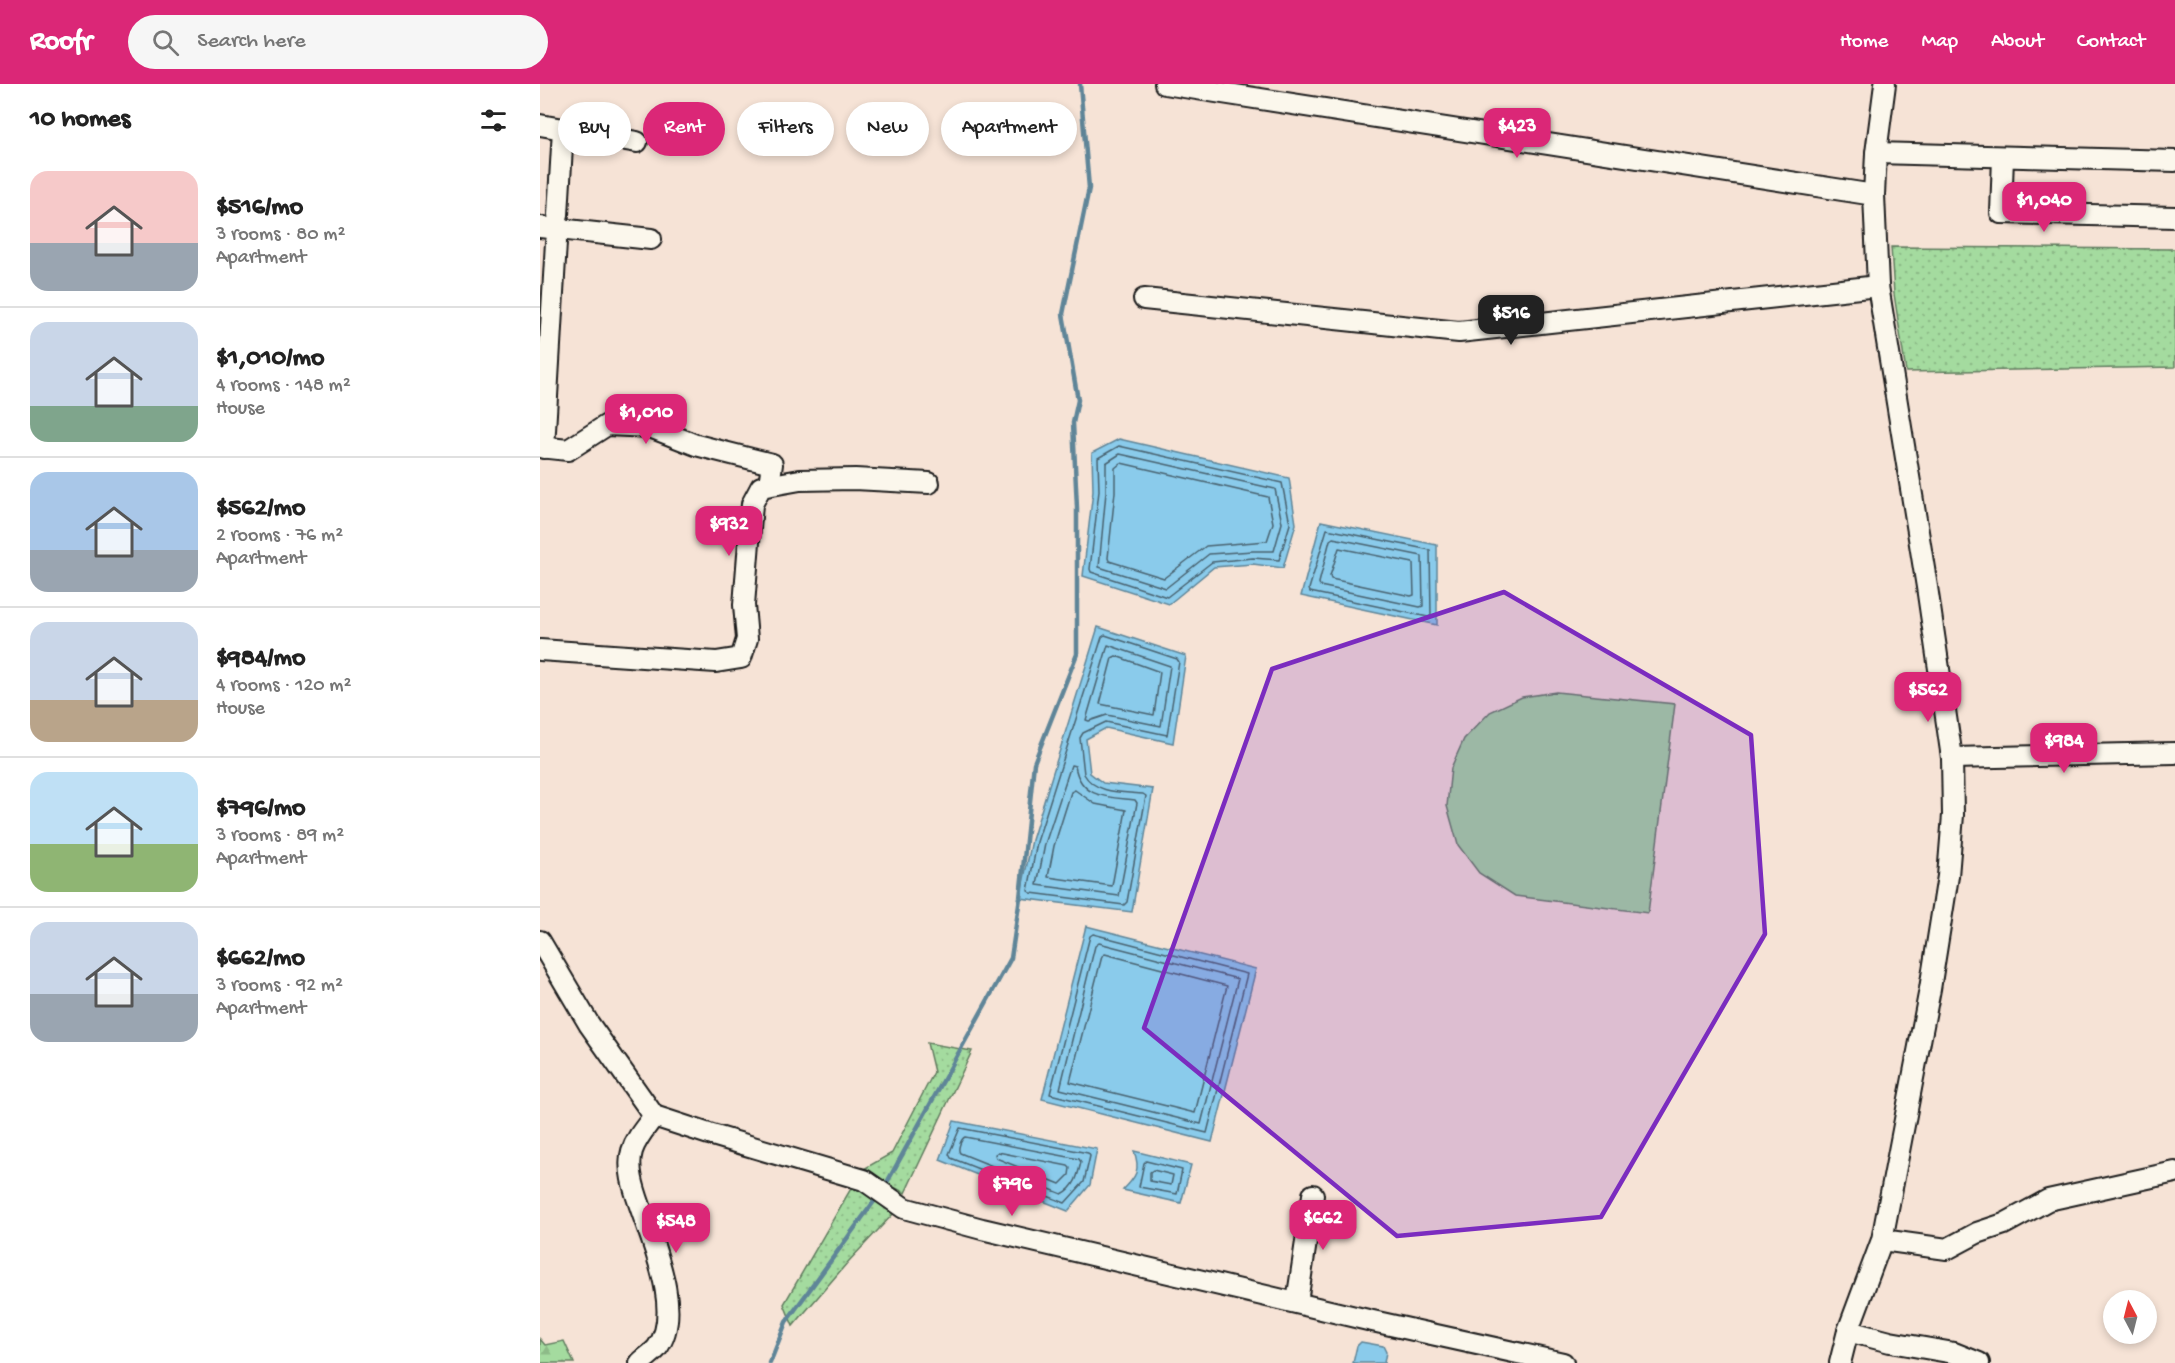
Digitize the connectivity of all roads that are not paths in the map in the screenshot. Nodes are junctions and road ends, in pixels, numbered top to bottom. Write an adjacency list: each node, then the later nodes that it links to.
1 (1165, 84): 11 (street)
2 (1885, 84): 7 (street)
3 (540, 125): 4 (street)
4 (558, 128)
5 (631, 141): 6 (street)
6 (637, 142)
7 (1876, 153): 9 (street); 11 (street)
8 (561, 156): 12 (street)
9 (2003, 157): 10 (street); 13 (street)
10 (2175, 161)
11 (1874, 195): 17 (street)
12 (558, 215)
13 (2175, 217)
14 (540, 227): 15 (street)
15 (651, 239)
16 (556, 242): 19 (street)
17 (1878, 286): 18 (street); 24 (street)
18 (1144, 299)
19 (542, 448): 21 (street)
20 (929, 483): 21 (street)
21 (769, 485): 22 (street)
22 (540, 650)
23 (2175, 753): 24 (street)
24 (1952, 758): 29 (street)
25 (540, 941): 26 (street)
26 (654, 1116): 30 (street); 32 (street)
27 (2175, 1172): 29 (street)
28 (1313, 1195): 30 (street)
29 (1882, 1240): 31 (street)
30 (1297, 1302): 33 (street)
31 (1848, 1332): 34 (street); 35 (street)
32 (640, 1363)
33 (1563, 1363)
34 (1840, 1363)
35 (1979, 1363)

